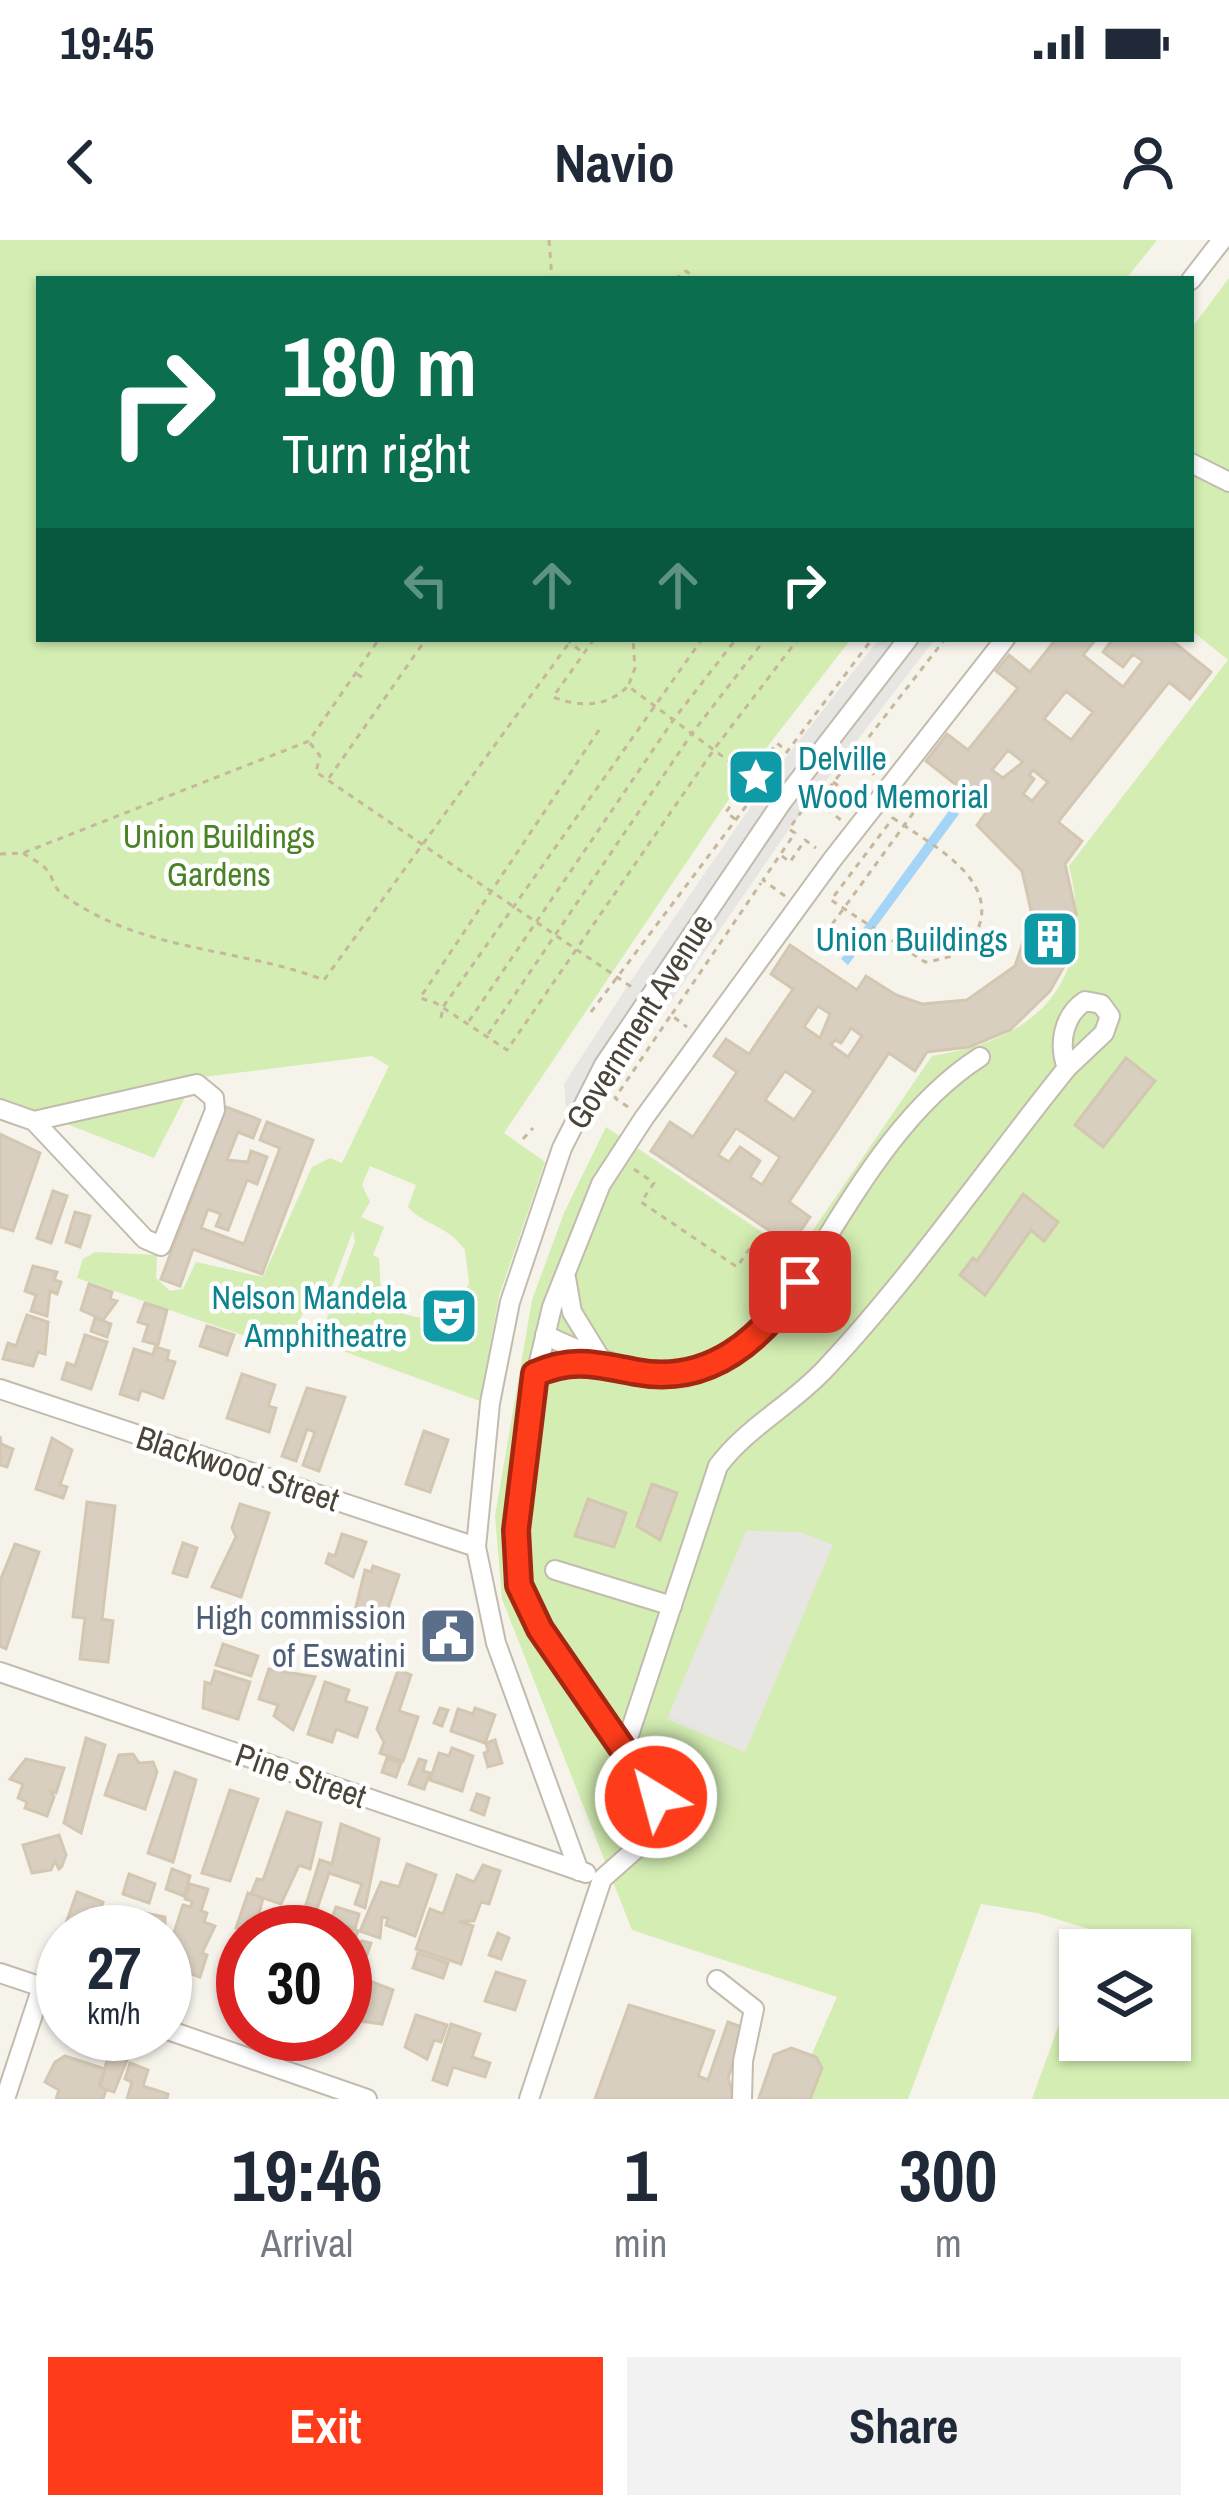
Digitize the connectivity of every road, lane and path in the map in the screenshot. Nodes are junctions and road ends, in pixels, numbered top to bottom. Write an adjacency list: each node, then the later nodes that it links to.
1 (549, 240): 3 (path)
2 (1222, 240): 4 (street)
3 (552, 276)
4 (1194, 276)
5 (1194, 465): 6 (street)
6 (1229, 482)
7 (378, 642): 22 (path)
8 (424, 642): 35 (path)
9 (568, 642): 41 (path)
10 (571, 642): 21 (path)
11 (592, 642): 21 (path)
12 (633, 642): 24 (path)
13 (701, 642): 25 (path)
14 (734, 642): 26 (path)
15 (763, 642): 28 (path)
16 (796, 642): 30 (path)
17 (870, 642): 31 (path)
18 (906, 642): 56 (street, Government Avenue)
19 (943, 642): 32 (path)
20 (1003, 642): 45 (street, Government Avenue)
21 (584, 653): 24 (path)
22 (356, 673): 23 (path); 29 (path)
23 (366, 680)
24 (628, 686): 25 (path)
25 (653, 704): 26 (path); 49 (path)
26 (674, 719): 28 (path); 51 (path)
27 (599, 730): 47 (path)
28 (693, 732): 30 (path); 53 (path)
29 (309, 741): 35 (path); 42 (path)
30 (715, 748): 33 (path); 54 (path)
31 (785, 750): 33 (path); 38 (path)
32 (852, 758): 34 (path); 36 (path)
33 (730, 762): 38 (path)
34 (876, 776)
35 (328, 779): 41 (path)
36 (832, 782): 39 (path); 44 (path)
37 (930, 790): 40 (path)
38 (735, 819): 55 (path)
39 (842, 821)
40 (904, 826): 50 (path); 50 (path); 50 (path)
41 (424, 842): 42 (path); 47 (path)
42 (23, 853): 43 (path)
43 (0, 854)
44 (780, 855): 45 (path); 46 (path)
45 (832, 860): 63 (street, Government Avenue)
46 (763, 880): 48 (path); 59 (path)
47 (494, 892): 49 (path); 57 (path)
48 (787, 897)
49 (516, 907): 51 (path); 57 (path)
50 (843, 909): 52 (path)
51 (537, 921): 53 (path); 61 (path)
52 (825, 934)
53 (556, 935): 54 (path); 62 (path)
54 (577, 950): 55 (path); 62 (path)
55 (621, 980): 56 (path); 58 (path)
56 (647, 998): 78 (street, Government Avenue)
57 (442, 1007): 60 (path); 61 (path)
58 (591, 1012)
59 (671, 1016): 63 (path); 67 (path)
60 (441, 1018)
61 (467, 1023): 62 (path)
62 (487, 1036)
63 (703, 1038): 67 (street, Government Avenue)
64 (980, 1058): 73 (street)
65 (1067, 1068): 80 (street)
66 (0, 1109): 68 (street)
67 (644, 1118): 71 (street, Government Avenue)
68 (34, 1121): 68 (street)
69 (533, 1128): 70 (path)
70 (523, 1139)
71 (618, 1157): 72 (street, Government Avenue); 73 (path)
72 (565, 1267): 74 (street, Government Avenue); 75 (street)
73 (800, 1282): 75 (street)
74 (545, 1335): 75 (street); 76 (street, Government Avenue)
75 (602, 1362): 76 (street)
76 (535, 1374): 82 (street, Government Avenue)
77 (0, 1389): 78 (street, Blackwood Street)
78 (476, 1546): 83 (street, Government Avenue)
79 (555, 1570): 80 (street)
80 (671, 1606): 82 (street)
81 (0, 1672): 83 (street, Pine Street)
82 (623, 1753): 84 (street, Government Avenue)
83 (579, 1871): 84 (street, Pine Street)
84 (602, 1879): 92 (street, Government Avenue)
85 (0, 1973): 87 (street)
86 (717, 1980): 93 (street)
87 (36, 1985)
88 (36, 2005): 90 (street)
89 (192, 2038): 91 (street)
90 (5, 2099)
91 (367, 2099)
92 (529, 2099)
93 (742, 2099)

